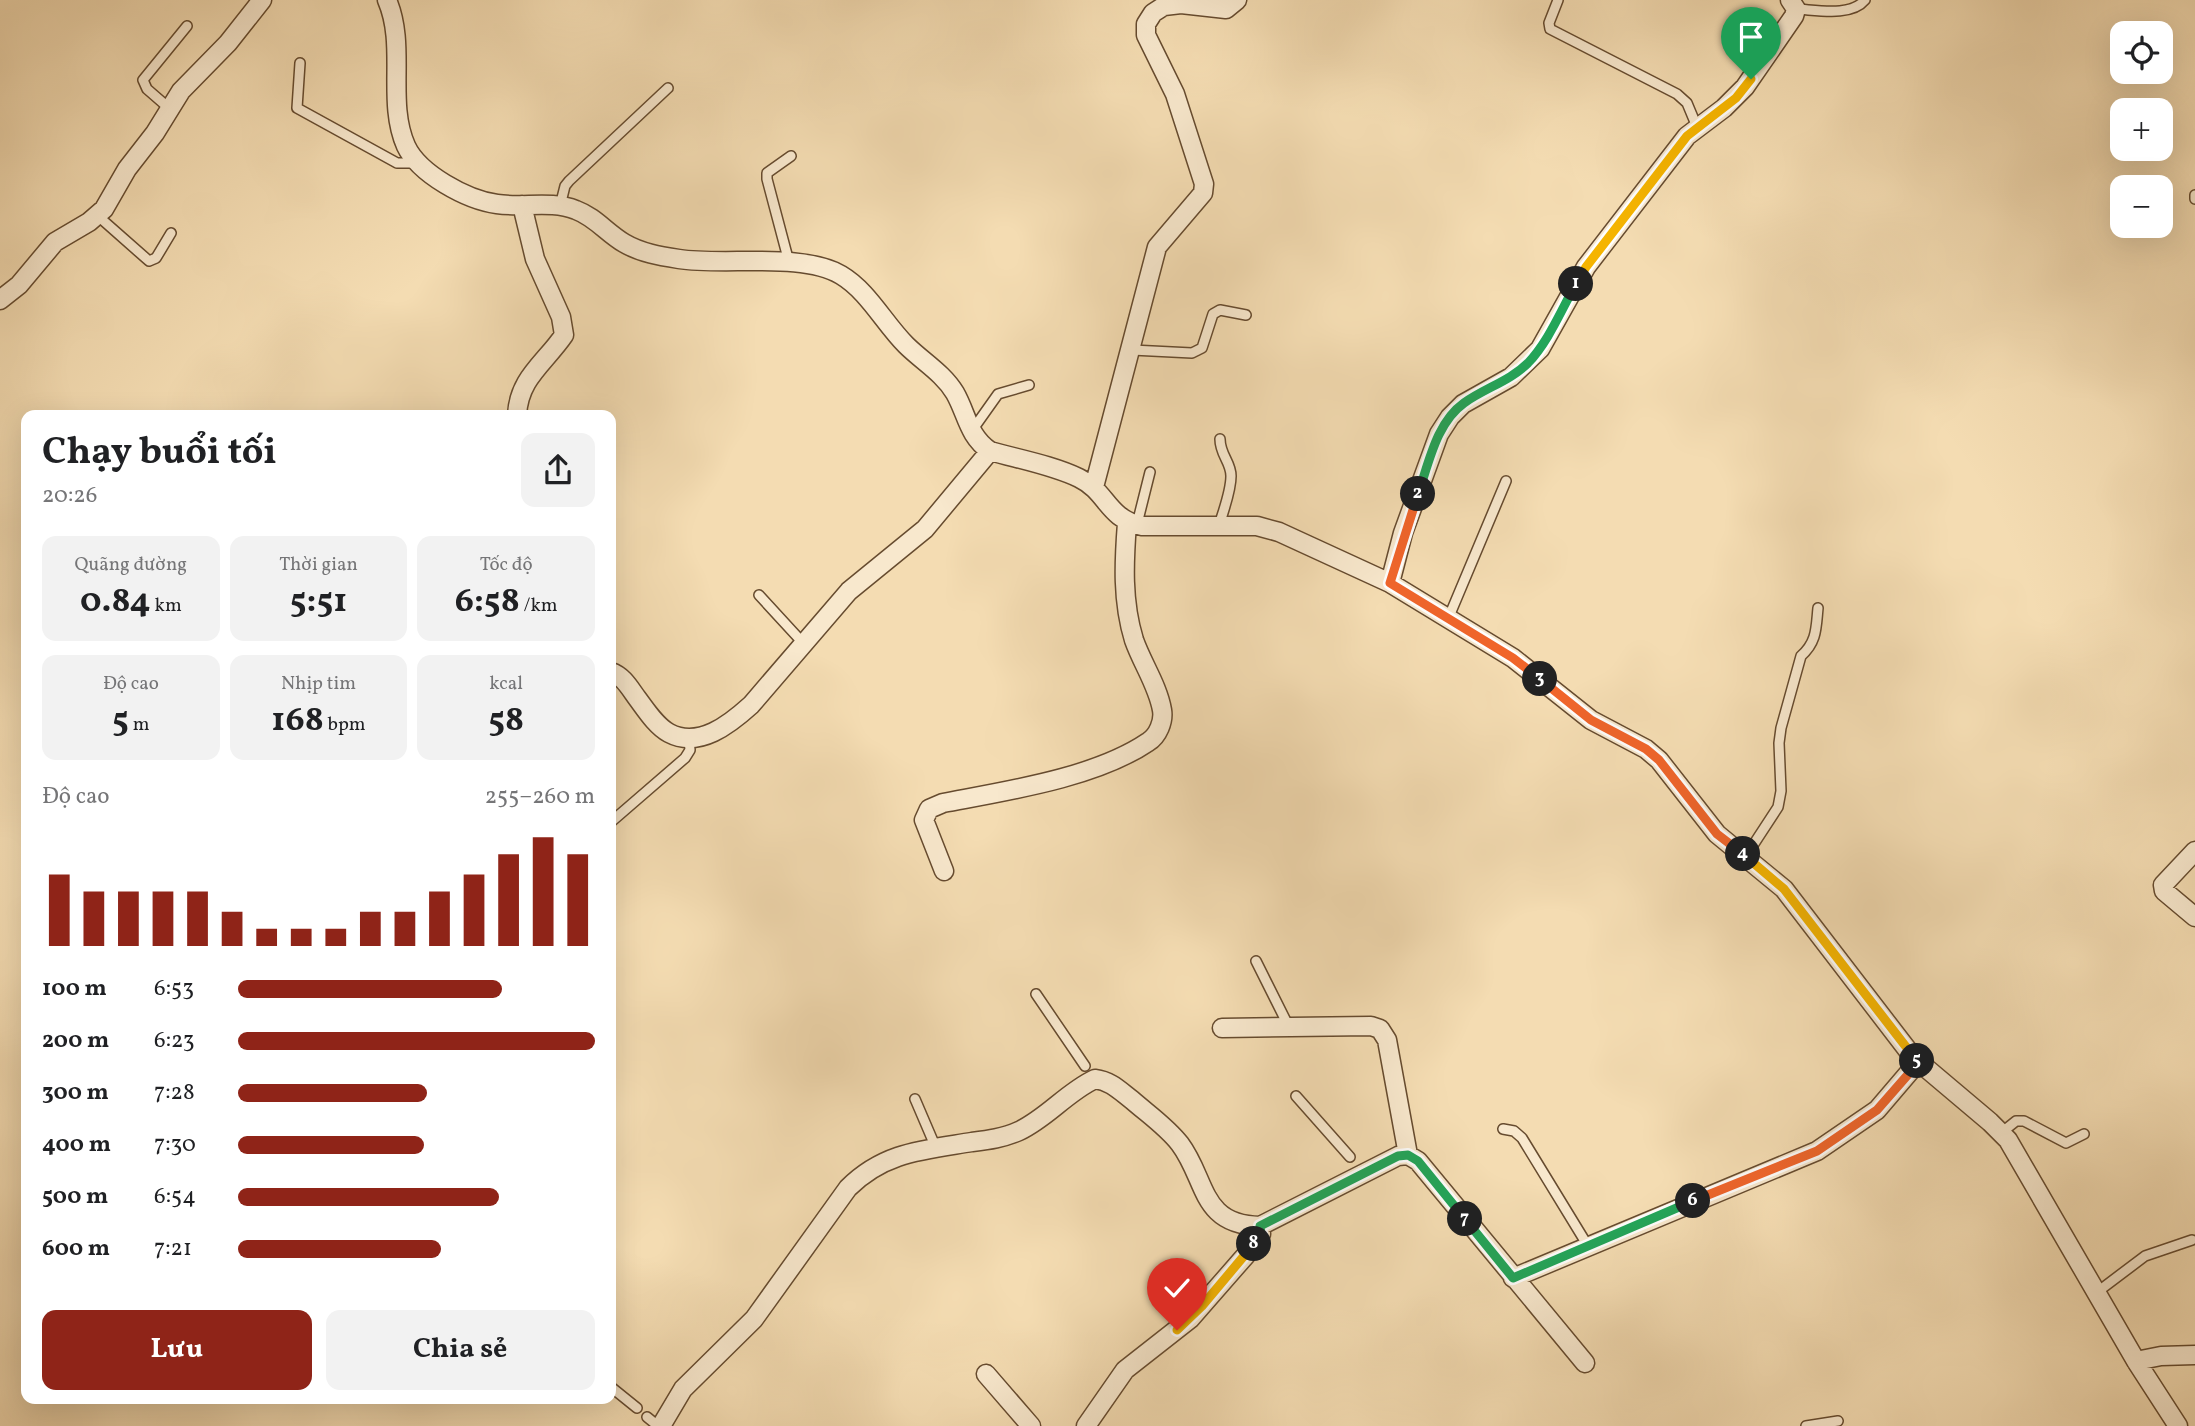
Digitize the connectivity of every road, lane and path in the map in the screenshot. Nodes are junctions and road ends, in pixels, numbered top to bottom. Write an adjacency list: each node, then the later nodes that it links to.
1 (262, 0): 10 (street)
2 (387, 0): 13 (street)
3 (1237, 0): 21 (street)
4 (1558, 0): 11 (lane)
5 (1865, 0): 6 (lane)
6 (1793, 5): 11 (street)
7 (187, 26): 10 (lane)
8 (300, 63): 13 (lane)
9 (668, 88): 15 (lane)
10 (170, 109): 16 (street)
11 (1697, 127): 32 (street)
12 (791, 156): 18 (lane)
13 (417, 163): 14 (street)
14 (522, 205): 15 (street); 23 (street)
15 (559, 206): 18 (street)
16 (98, 216): 17 (lane); 19 (street)
17 (171, 233)
18 (790, 263): 24 (street)
19 (0, 300)
20 (1246, 315): 21 (lane)
21 (1132, 349): 29 (street)
22 (1029, 385): 24 (lane)
23 (517, 410)
24 (971, 432): 26 (street)
25 (1220, 439): 31 (lane)
26 (989, 451): 29 (street); 36 (street)
27 (1150, 472): 30 (lane)
28 (1506, 481): 35 (lane)
29 (1094, 487): 30 (street)
30 (1132, 524): 31 (street); 42 (street)
31 (1219, 526): 32 (street)
32 (1390, 583): 35 (street)
33 (759, 595): 36 (lane)
34 (1818, 608): 41 (lane)
35 (1448, 619): 41 (street)
36 (804, 644): 38 (street)
37 (616, 674): 38 (street)
38 (689, 739): 39 (lane)
39 (616, 818)
40 (2195, 850): 43 (street)
41 (1746, 856): 48 (street)
42 (944, 872)
43 (2195, 918)
44 (1256, 961): 46 (lane)
45 (1036, 994): 49 (lane)
46 (1289, 1027): 47 (street); 56 (street)
47 (1222, 1028)
48 (1919, 1062): 53 (street); 60 (street)
49 (1090, 1073): 55 (street); 58 (street)
50 (1296, 1097): 57 (lane)
51 (915, 1099): 55 (lane)
52 (1503, 1129): 60 (lane)
53 (2001, 1133): 54 (lane); 62 (street)
54 (2084, 1134)
55 (936, 1148): 70 (street)
56 (1408, 1155): 58 (street); 61 (street)
57 (1350, 1157)
58 (1260, 1226): 72 (street)
59 (2192, 1240): 62 (lane)
60 (1588, 1246): 61 (street)
61 (1513, 1278): 65 (street)
62 (2096, 1293): 64 (street)
63 (2195, 1355): 64 (street)
64 (2136, 1361): 74 (street)
65 (1586, 1363)
66 (986, 1374): 71 (street)
67 (616, 1391): 68 (lane)
68 (637, 1408)
69 (1838, 1421): 73 (lane)
70 (655, 1423)
71 (1031, 1426)
72 (1086, 1426)
73 (1807, 1426)
74 (2178, 1426)

